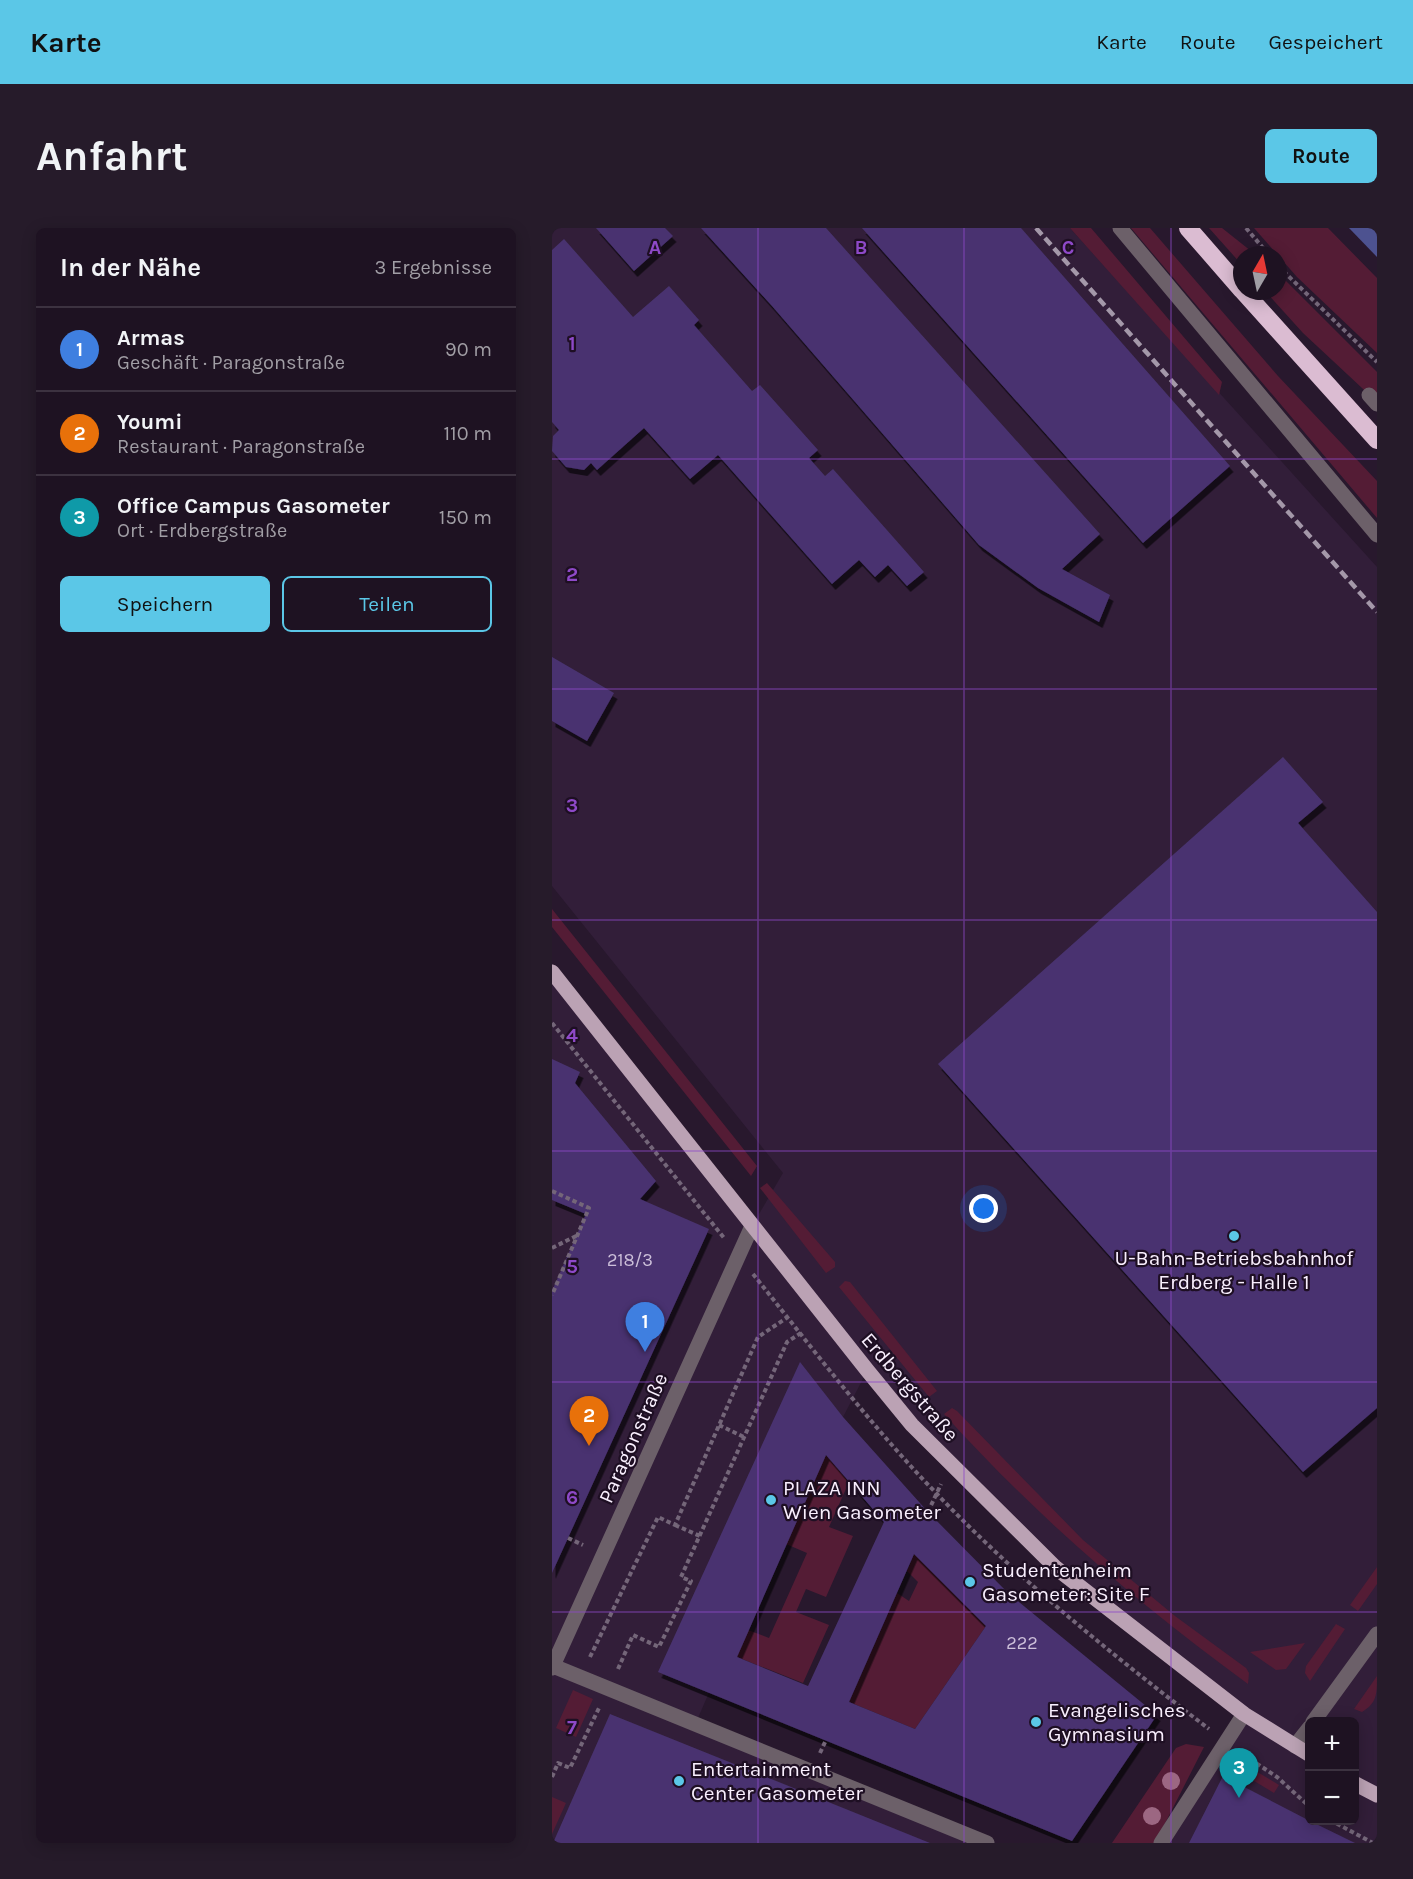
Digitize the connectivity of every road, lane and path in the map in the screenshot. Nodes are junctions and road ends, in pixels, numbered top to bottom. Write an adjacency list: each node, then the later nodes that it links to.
1 (1120, 228): 10 (street)
2 (1188, 228): 6 (highway)
3 (1246, 228): 4 (path)
4 (1261, 246)
5 (1287, 275): 8 (path)
6 (1233, 279)
7 (1252, 300): 9 (highway)
8 (1377, 362)
9 (1377, 440)
10 (1377, 535)
11 (552, 972): 13 (main road, Erdbergstraße)
12 (552, 1191): 14 (path)
13 (752, 1226): 21 (main road, Erdbergstraße); 26 (street, Paragonstraße)
14 (578, 1235): 15 (path); 16 (path)
15 (552, 1248)
16 (552, 1295)
17 (788, 1317): 19 (path)
18 (801, 1333): 20 (path)
19 (719, 1425): 20 (path); 23 (path)
20 (744, 1437): 24 (path)
21 (950, 1465): 22 (path); 29 (main road, Erdbergstraße)
22 (928, 1512)
23 (675, 1525): 24 (path); 27 (path)
24 (699, 1536): 28 (path)
25 (1377, 1634): 30 (street)
26 (552, 1667): 27 (street)
27 (581, 1678): 28 (street)
28 (609, 1689): 35 (path); 42 (street)
29 (1244, 1714): 32 (main road, Erdbergstraße); 43 (street)
30 (1317, 1717)
31 (1305, 1733): 32 (street)
32 (1295, 1746): 33 (main road, Erdbergstraße)
33 (1305, 1752)
34 (552, 1760): 35 (path)
35 (558, 1763): 36 (path)
36 (552, 1777)
37 (1277, 1777): 40 (path)
38 (1359, 1786): 39 (main road)
39 (1377, 1795)
40 (1305, 1802)
41 (1338, 1825): 44 (path)
42 (987, 1843)
43 (1161, 1843)
44 (1373, 1843)

